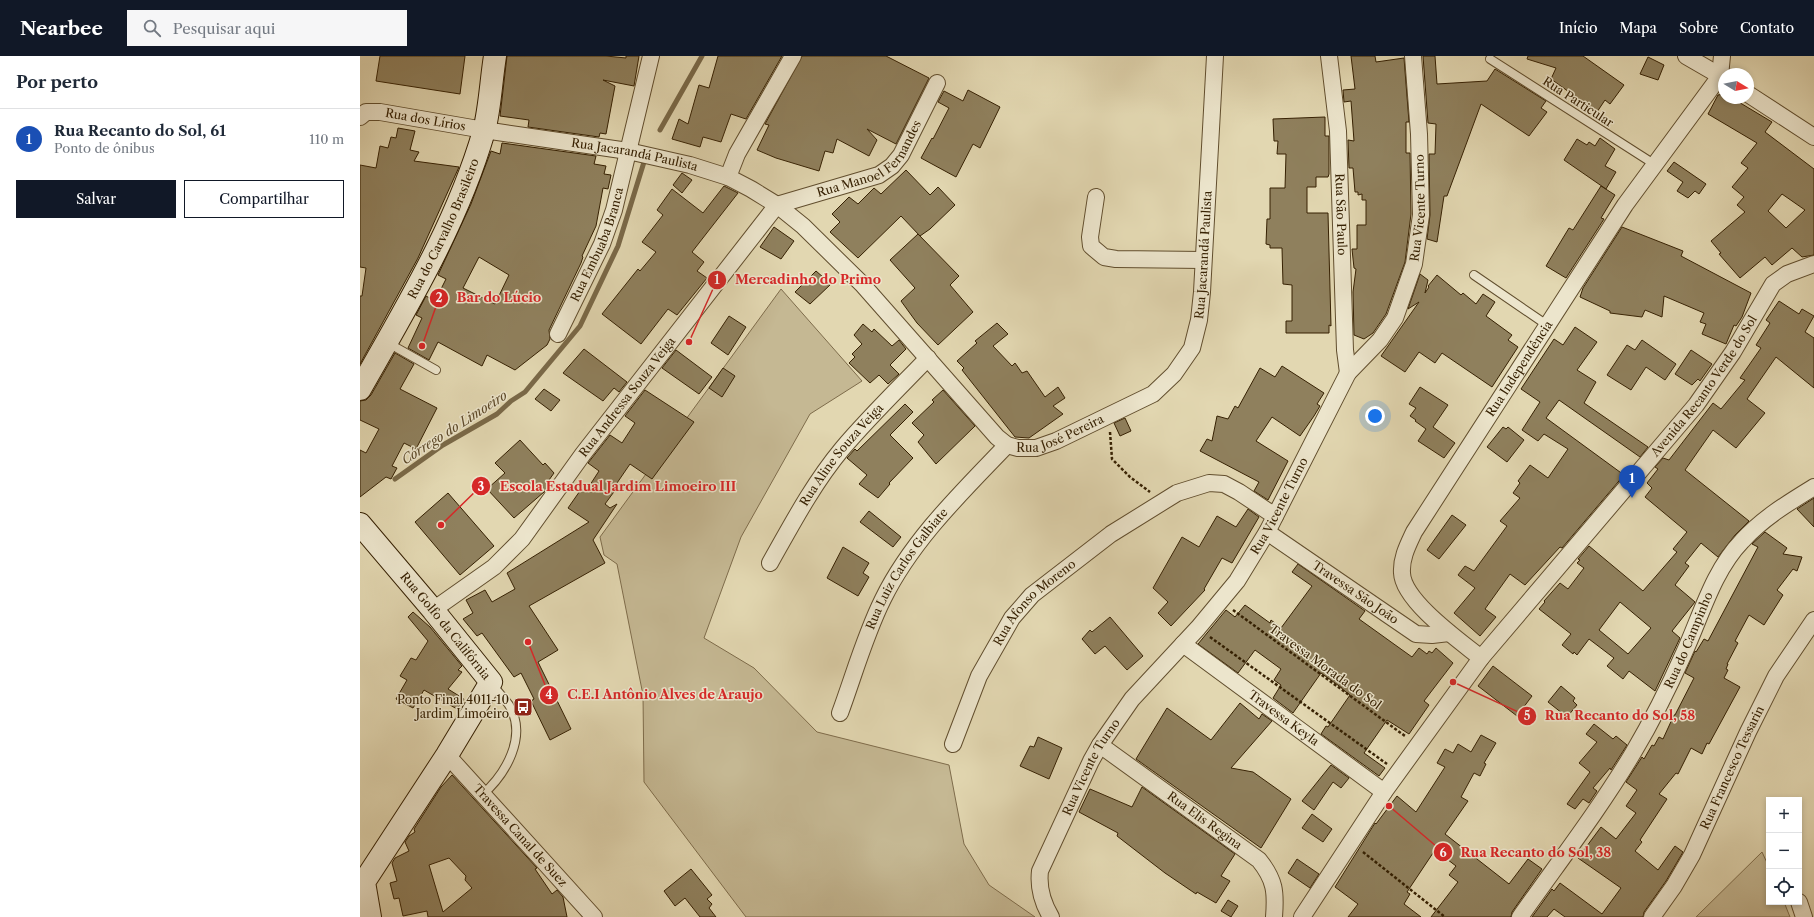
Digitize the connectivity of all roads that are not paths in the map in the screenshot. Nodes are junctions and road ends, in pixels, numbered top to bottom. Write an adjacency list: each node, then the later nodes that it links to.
1 (495, 56): 16 (street, Rua do Carvalho Brasileiro)
2 (651, 56): 18 (street, Rua Embuaba Branca)
3 (793, 56): 20 (street)
4 (1214, 56): 23 (street, Rua Jacarandá Paulista)
5 (1329, 56): 31 (street, Rua São Paulo)
6 (1413, 56): 31 (street, Rua Vicente Turno)
7 (1686, 56): 11 (street)
8 (1722, 56): 10 (street)
9 (1490, 59): 19 (lane, Rua Particular)
10 (1722, 68)
11 (1718, 75)
12 (1718, 82): 19 (street, Rua Independência)
13 (936, 83): 22 (street, Rua Manoel Fernandes)
14 (1754, 98): 17 (street)
15 (363, 115): 16 (street, Rua dos Lírios)
16 (484, 130): 18 (street, Rua Jacarandá Paulista); 28 (street, Rua do Carvalho Brasileiro)
17 (1814, 137)
18 (634, 152): 20 (street, Rua Jacarandá Paulista); 27 (street, Rua Embuaba Branca)
19 (1654, 164): 26 (street, Rua Independência)
20 (728, 177): 22 (street, Rua Jacarandá Paulista)
21 (1096, 197): 23 (street)
22 (777, 205): 29 (street, Rua José Pereira); 40 (street, Rua Andressa Souza Veiga)
23 (1203, 260): 33 (street, Rua Jacarandá Paulista)
24 (1814, 264): 44 (street, Avenida Recanto Verde do Sol)
25 (1474, 275): 26 (lane)
26 (1547, 325): 42 (street, Rua Independência)
27 (558, 334)
28 (387, 343): 30 (lane); 32 (street, Rua do Carvalho Brasileiro)
29 (928, 358): 34 (street, Rua José Pereira); 39 (street, Rua Aline Souza Veiga)
30 (436, 370)
31 (1348, 374): 36 (street, Rua Vicente Turno)
32 (360, 389)
33 (1113, 414): 34 (street, Rua José Pereira)
34 (1007, 445): 46 (street, Rua Luiz Carlos Galbiate)
35 (1814, 487): 59 (street, Rua do Campinho)
36 (1275, 516): 38 (street, Rua Vicente Turno); 47 (street, Rua Afonso Moreno)
37 (365, 529): 40 (street, Rua Golfo da Califórnia)
38 (1267, 532): 42 (street, Travessa São João); 43 (street, Rua Vicente Turno)
39 (770, 563)
40 (433, 610): 45 (street, Rua Golfo da Califórnia)
41 (1814, 620): 60 (street, Rua Francesco Tessarin)
42 (1449, 633): 44 (street, Rua Independência)
43 (1183, 644): 48 (street, Rua Vicente Turno); 50 (street, Travessa Keyla)
44 (1481, 658): 50 (street, Avenida Recanto Verde do Sol)
45 (491, 682): 49 (street, Rua Golfo da Califórnia); 51 (lane)
46 (840, 713)
47 (953, 744)
48 (1100, 745): 56 (street, Rua Vicente Turno); 57 (street, Rua Elis Regina)
49 (447, 755): 51 (street, Travessa Canal de Suez); 52 (street, Rua Golfo da Califórnia)
50 (1384, 792): 58 (street, Avenida Recanto Verde do Sol)
51 (482, 794): 54 (street, Travessa Canal de Suez)
52 (362, 885): 55 (street)
53 (1800, 905): 61 (street)
54 (587, 914)
55 (370, 917)
56 (1051, 917)
57 (1274, 917)
58 (1302, 917)
59 (1520, 917)
60 (1652, 917)
61 (1804, 917)

